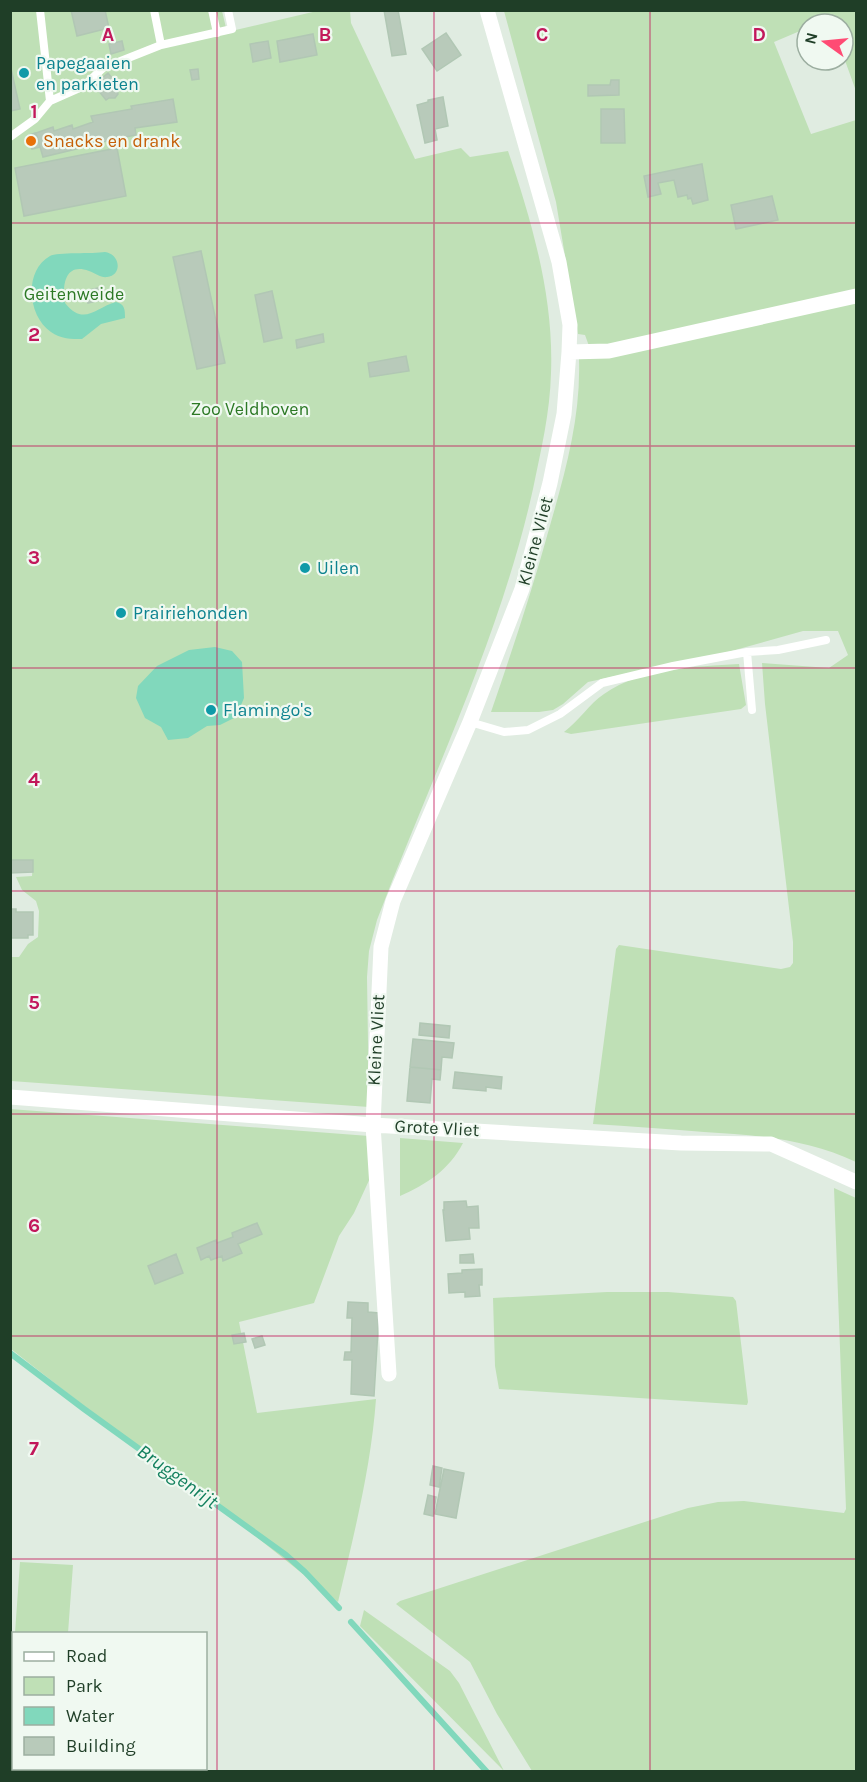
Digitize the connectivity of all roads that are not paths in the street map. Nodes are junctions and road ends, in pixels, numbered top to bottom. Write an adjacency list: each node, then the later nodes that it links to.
1 (40, 10): 8 (lane)
2 (154, 10): 7 (lane)
3 (212, 10): 6 (lane)
4 (228, 10): 6 (lane)
5 (487, 10): 11 (street, Kleine Vliet)
6 (217, 33): 7 (lane)
7 (161, 45): 8 (lane)
8 (50, 101): 9 (lane)
9 (10, 137)
10 (856, 296): 11 (street)
11 (569, 352): 15 (street, Kleine Vliet)
12 (826, 640): 13 (lane)
13 (747, 652): 14 (lane); 15 (lane)
14 (752, 710)
15 (470, 722): 17 (street, Kleine Vliet)
16 (10, 1098): 17 (street, Grote Vliet)
17 (373, 1125): 18 (street, Grote Vliet); 19 (street, Kleine Vliet)
18 (856, 1182)
19 (389, 1374)

